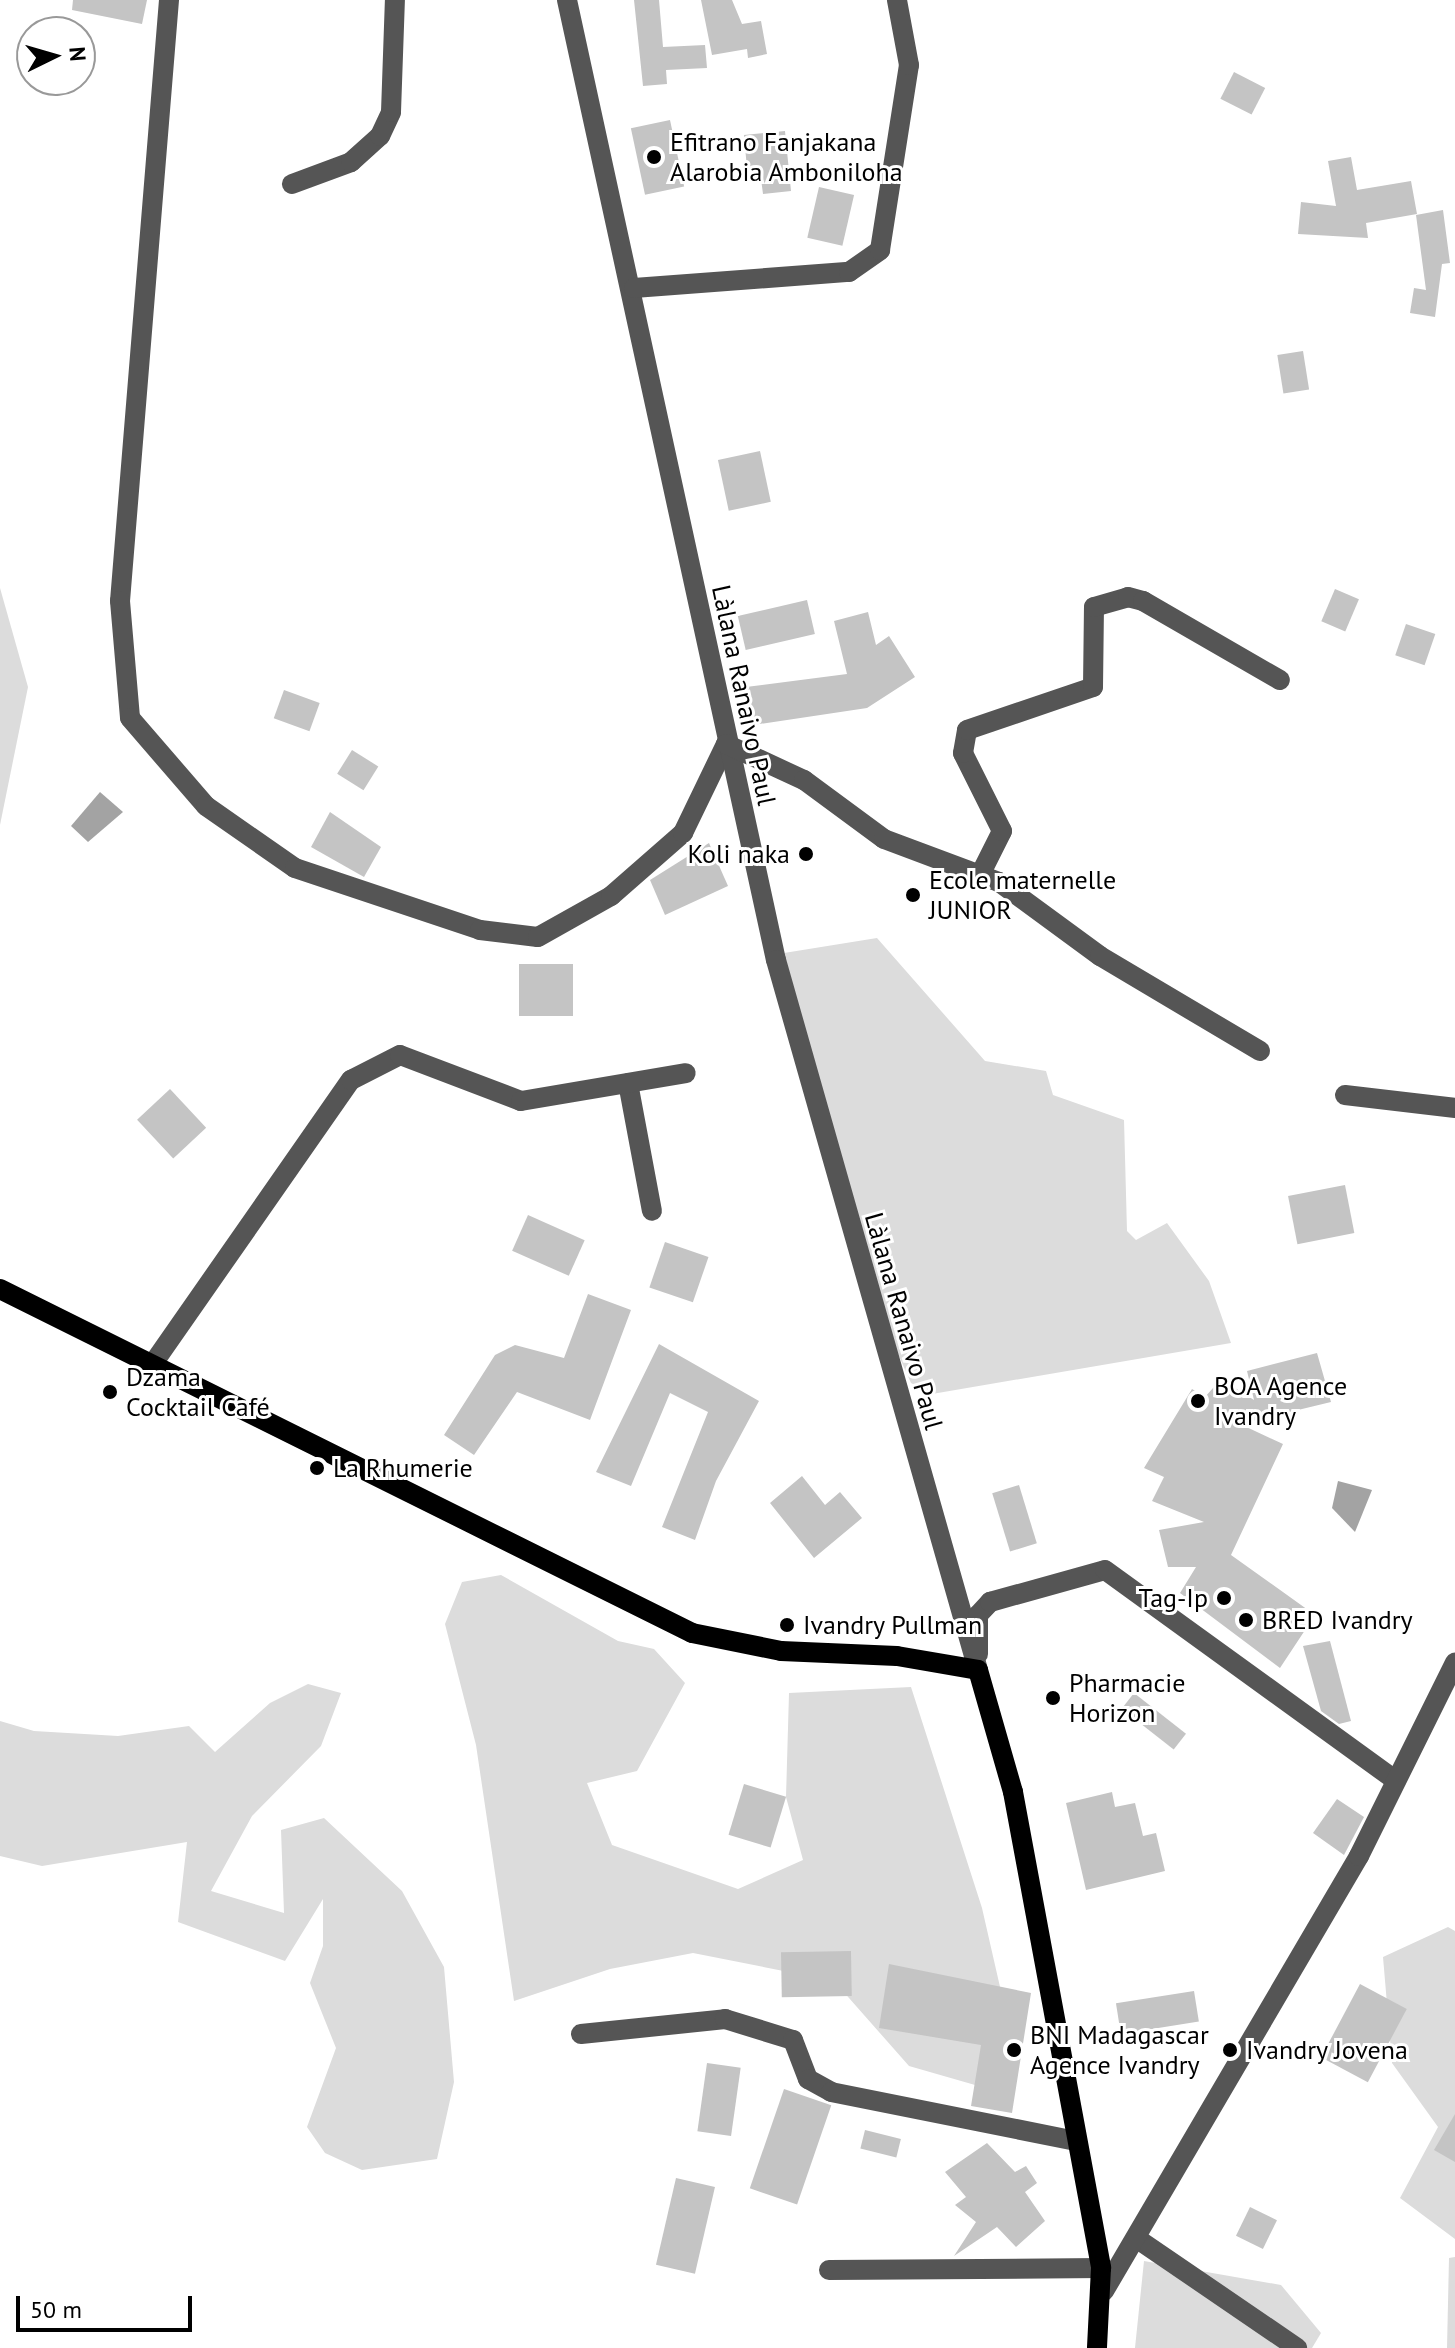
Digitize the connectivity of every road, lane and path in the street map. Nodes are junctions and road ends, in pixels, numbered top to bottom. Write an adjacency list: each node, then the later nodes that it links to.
1 (169, 0): 8 (street)
2 (395, 0): 5 (street)
3 (567, 0): 6 (street, Làlana Ranaivo Paul)
4 (897, 0): 6 (street)
5 (292, 184)
6 (634, 288): 8 (street, Làlana Ranaivo Paul)
7 (1280, 680): 9 (street)
8 (726, 744): 9 (street); 19 (street, Làlana Ranaivo Paul)
9 (980, 875): 10 (street)
10 (1260, 1051)
11 (686, 1073): 12 (street)
12 (628, 1083): 15 (street); 17 (street)
13 (1345, 1095): 14 (street)
14 (1455, 1108)
15 (652, 1211)
16 (0, 1289): 17 (main road)
17 (152, 1365): 19 (main road)
18 (1455, 1663): 20 (street)
19 (978, 1670): 20 (street); 22 (main road)
20 (1396, 1781): 23 (street)
21 (581, 2034): 22 (street)
22 (1077, 2141): 24 (main road)
23 (1136, 2238): 26 (street); 28 (street)
24 (1101, 2268): 25 (street); 26 (main road)
25 (829, 2270)
26 (1104, 2291): 27 (main road)
27 (1097, 2348)
28 (1297, 2348)

